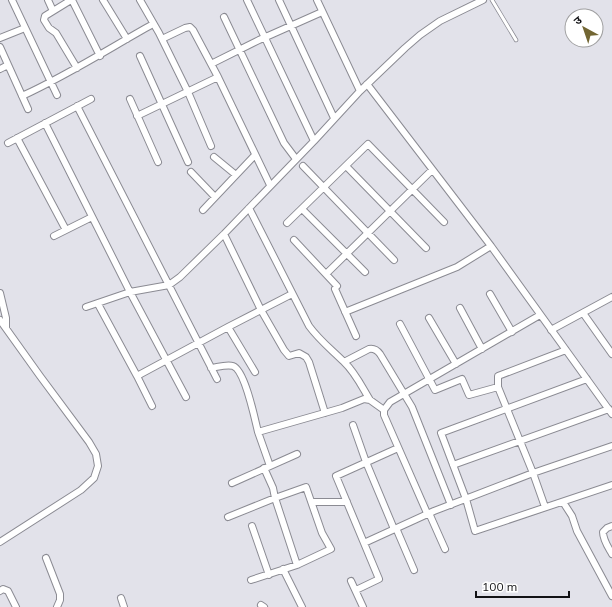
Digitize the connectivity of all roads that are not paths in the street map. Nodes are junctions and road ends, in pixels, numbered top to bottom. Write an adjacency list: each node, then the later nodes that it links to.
1 (12, 0): 17 (street)
2 (48, 0): 12 (street)
3 (71, 0): 12 (street); 25 (street)
4 (103, 0): 21 (street)
5 (140, 0): 15 (street)
6 (247, 0): 18 (street)
7 (279, 0): 16 (street)
8 (317, 0): 13 (street)
9 (483, 0): 11 (street)
10 (492, 0): 22 (lane)
11 (476, 2): 33 (street)
12 (53, 11): 29 (street)
13 (322, 12): 16 (street); 34 (street)
14 (224, 17): 24 (street)
15 (154, 24): 20 (street); 21 (street)
16 (291, 26): 18 (street); 44 (street)
17 (25, 28): 19 (street); 32 (street)
18 (265, 37): 24 (street); 47 (street)
19 (0, 38)
20 (162, 39): 27 (street); 35 (street)
21 (127, 40): 25 (street)
22 (516, 40)
23 (0, 48): 28 (street)
24 (240, 50): 27 (street); 52 (street)
25 (100, 56): 29 (street)
26 (140, 56): 40 (street)
27 (211, 64): 31 (street)
28 (8, 65): 30 (street); 37 (street)
29 (77, 68): 32 (street)
30 (0, 69)
31 (218, 77): 35 (street); 50 (street)
32 (51, 82): 36 (street); 37 (street)
33 (367, 84): 34 (street); 57 (street)
34 (360, 91): 44 (street)
35 (188, 92): 40 (street); 49 (street)
36 (57, 95)
37 (22, 96): 42 (street)
38 (90, 99): 41 (street)
39 (130, 99): 43 (street)
40 (162, 104): 43 (street); 54 (street)
41 (77, 106): 45 (street); 82 (street)
42 (28, 109)
43 (137, 116): 53 (street)
44 (334, 118): 47 (street)
45 (45, 123): 46 (street); 68 (street)
46 (17, 138): 48 (street); 71 (street)
47 (314, 141): 52 (street)
48 (8, 143)
49 (211, 146)
50 (255, 155): 59 (street); 60 (street)
51 (214, 157): 59 (street)
52 (296, 159): 60 (street)
53 (158, 162)
54 (188, 162)
55 (303, 166): 61 (street)
56 (346, 166): 61 (street); 62 (street); 67 (street)
57 (432, 170): 62 (street); 76 (street)
58 (191, 172): 63 (street)
59 (236, 175): 63 (street)
60 (270, 185): 64 (street)
61 (323, 188): 65 (street); 72 (street)
62 (412, 189): 67 (street); 69 (street)
63 (216, 197): 66 (street)
64 (249, 208): 73 (street); 85 (street)
65 (302, 209): 70 (street); 78 (street)
66 (203, 210)
67 (390, 211): 72 (street); 77 (street)
68 (92, 217): 71 (street); 83 (street)
69 (444, 222)
70 (287, 223)
71 (66, 230): 74 (street)
72 (368, 233): 78 (street); 79 (street)
73 (224, 234): 82 (street); 91 (street)
74 (54, 236)
75 (294, 240): 81 (street)
76 (491, 246): 92 (street); 94 (street)
77 (426, 248)
78 (346, 254): 80 (street); 81 (street)
79 (394, 260)
80 (365, 272)
81 (326, 274): 92 (street)
82 (169, 285): 83 (street); 103 (street)
83 (130, 292): 88 (street); 107 (street)
84 (0, 293): 99 (street)
85 (292, 294): 91 (street); 108 (street)
86 (490, 294): 101 (street)
87 (612, 297): 93 (street)
88 (98, 304): 89 (street); 112 (street)
89 (86, 307)
90 (460, 308): 104 (street)
91 (261, 310): 98 (street); 124 (street)
92 (345, 312): 102 (street)
93 (583, 312): 100 (street); 106 (street)
94 (540, 316): 100 (street); 101 (street)
95 (429, 318): 109 (street)
96 (0, 320): 99 (street)
97 (400, 324): 114 (street)
98 (228, 327): 103 (street); 111 (street)
99 (6, 328): 149 (street)
100 (551, 330): 105 (street)
101 (512, 332): 104 (street)
102 (356, 336)
103 (198, 343): 107 (street); 110 (street)
104 (482, 349): 109 (street)
105 (566, 350): 115 (street); 116 (street)
106 (612, 354)
107 (167, 360): 112 (street); 118 (street)
108 (344, 362): 117 (street); 119 (street)
109 (456, 364): 114 (street)
110 (211, 368): 113 (street); 126 (street)
111 (255, 372)
112 (137, 376): 120 (street)
113 (217, 379)
114 (429, 379): 116 (street); 117 (street)
115 (587, 379): 121 (street); 123 (street)
116 (498, 387): 121 (street)
117 (403, 394): 122 (street); 142 (street)
118 (186, 397)
119 (370, 400): 122 (street); 124 (street)
120 (152, 406)
121 (507, 408): 127 (street); 132 (street)
122 (384, 410): 129 (street)
123 (610, 411): 127 (street)
124 (325, 413): 126 (street)
125 (353, 425): 131 (street)
126 (258, 432): 133 (street)
127 (520, 441): 132 (street); 134 (street)
128 (612, 446): 134 (street)
129 (398, 448): 131 (street); 144 (street)
130 (297, 454): 133 (street)
131 (366, 462): 140 (street); 148 (street)
132 (453, 465): 138 (street)
133 (267, 467): 135 (street); 137 (street)
134 (533, 473): 138 (street); 143 (street)
135 (232, 483)
136 (612, 485): 141 (street)
137 (275, 498): 139 (street); 145 (street); 154 (street)
138 (466, 499): 142 (street); 143 (street)
139 (312, 502): 140 (street); 154 (street)
140 (347, 502): 150 (street)
141 (563, 502): 143 (street); 162 (street)
142 (451, 505): 144 (street)
143 (545, 508)
144 (428, 513): 148 (street); 151 (street)
145 (228, 517)
146 (252, 526): 157 (street)
147 (612, 526): 152 (street)
148 (395, 528): 150 (street); 156 (street)
149 (0, 542)
150 (364, 543): 161 (street)
151 (445, 549)
152 (612, 554)
153 (46, 558): 165 (street)
154 (297, 565): 155 (street)
155 (283, 569): 157 (street); 167 (street)
156 (414, 570)
157 (269, 575): 158 (street)
158 (252, 580)
159 (351, 581): 161 (street)
160 (0, 590): 164 (street)
161 (356, 590): 168 (street)
162 (612, 596)
163 (121, 598): 166 (street)
164 (16, 607)
165 (57, 607)
166 (124, 607)
167 (302, 607)
168 (363, 607)

